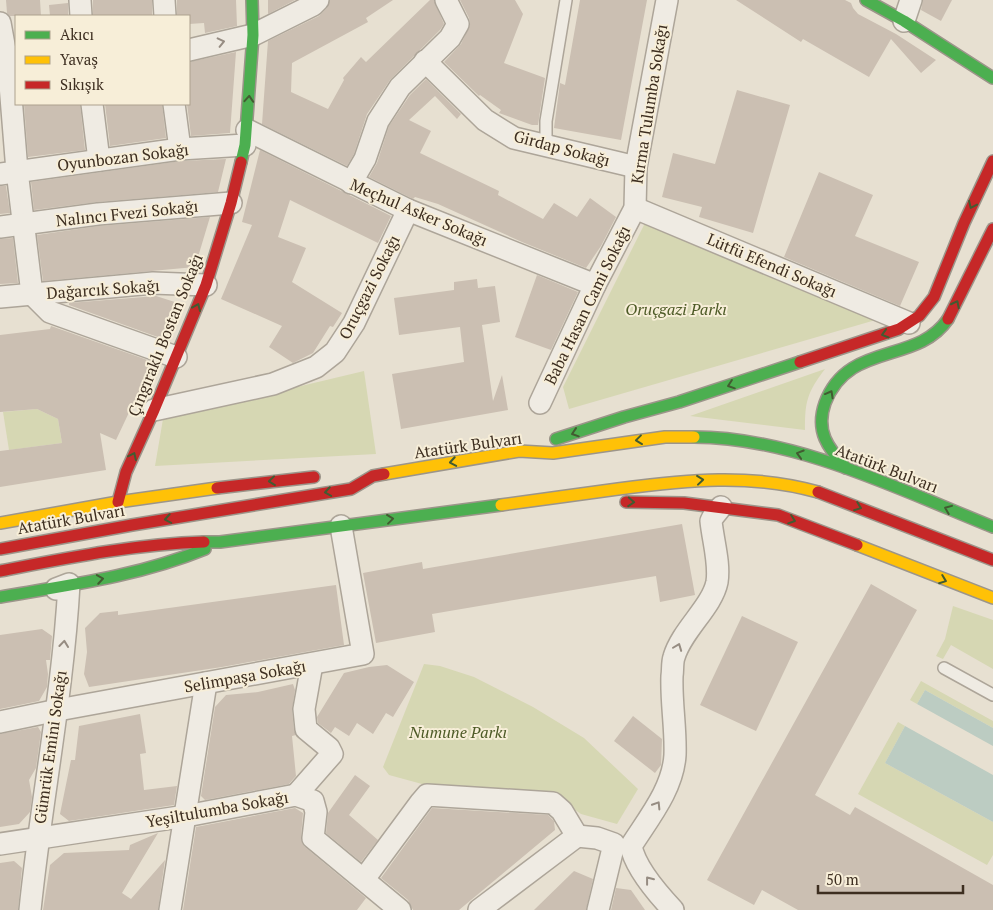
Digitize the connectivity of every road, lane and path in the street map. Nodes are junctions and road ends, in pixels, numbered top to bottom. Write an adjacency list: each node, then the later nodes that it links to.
1 (80, 0): 10 (street)
2 (164, 0): 11 (street)
3 (252, 0): 14 (main road, Çıngıraklı Bostan Sokağı)
4 (318, 0): 14 (street)
5 (446, 0): 16 (street)
6 (566, 0): 22 (lane)
7 (667, 0): 26 (street, Kırma Tulumba Sokağı)
8 (866, 0): 12 (main road)
9 (911, 0): 12 (street)
10 (81, 15)
11 (165, 15)
12 (904, 21): 18 (main road)
13 (0, 23): 17 (street)
14 (253, 35): 15 (street, one-way to 14); 21 (main road, Çıngıraklı Bostan Sokağı, one-way to 14)
15 (190, 50)
16 (425, 61): 22 (street, Girdap Sokağı); 28 (street)
17 (9, 72): 27 (street)
18 (993, 78)
19 (92, 105): 24 (street)
20 (174, 105): 23 (street)
21 (246, 137): 23 (street, Oyunbozan Sokağı); 28 (street, Meçhul Asker Sokağı); 29 (main road, Çıngıraklı Bostan Sokağı)
22 (546, 147): 26 (street, Girdap Sokağı)
23 (180, 149): 24 (street, Oyunbozan Sokağı)
24 (100, 160): 27 (street, Oyunbozan Sokağı)
25 (993, 161): 39 (main road, one-way to 39)
26 (636, 167): 30 (street, Kırma Tulumba Sokağı)
27 (9, 172): 32 (street)
28 (351, 183): 31 (street, Meçhul Asker Sokağı)
29 (230, 203): 32 (street, Nalıncı Fvezi Sokağı); 35 (main road, Çıngıraklı Bostan Sokağı)
30 (635, 208): 36 (street, Baba Hasan Cami Sokağı); 39 (street, Lütfü Efendi Sokağı)
31 (408, 210): 36 (street, Meçhul Asker Sokağı); 42 (street, Oruçgazi Sokağı)
32 (24, 225): 33 (street, Nalıncı Fvezi Sokağı); 37 (street)
33 (0, 227)
34 (993, 229): 44 (main road, one-way to 34)
35 (206, 285): 37 (street, Dağarcık Sokağı); 40 (main road, Çıngıraklı Bostan Sokağı, one-way to 35)
36 (596, 285): 41 (street, Baba Hasan Cami Sokağı)
37 (32, 294): 38 (street, Dağarcık Sokağı); 40 (street)
38 (0, 297)
39 (909, 323): 43 (main road, one-way to 43)
40 (176, 357): 42 (main road, Çıngıraklı Bostan Sokağı)
41 (540, 403)
42 (154, 410): 49 (main road, Çıngıraklı Bostan Sokağı, one-way to 42)
43 (519, 451): 44 (main road, Atatürk Bulvarı, one-way to 43); 47 (main road, Atatürk Bulvarı, one-way to 47)
44 (846, 468): 53 (main road, Atatürk Bulvarı, one-way to 44)
45 (356, 472): 47 (main road)
46 (327, 476): 49 (main road, one-way to 49)
47 (373, 476): 55 (main road, Atatürk Bulvarı, one-way to 55)
48 (565, 497): 50 (main road, one-way to 50); 52 (main road, one-way to 48); 56 (main road, one-way to 56)
49 (118, 502): 51 (main road)
50 (721, 506): 60 (main road, one-way to 60); 73 (street, one-way to 50)
51 (0, 523)
52 (341, 526): 54 (main road); 62 (street, Selimpaşa Sokağı)
53 (993, 527)
54 (220, 542): 57 (main road); 58 (main road, one-way to 54)
55 (0, 549)
56 (993, 560)
57 (0, 571)
58 (69, 584): 59 (main road); 61 (street); 66 (street, Gümrük Emini Sokağı, one-way to 58)
59 (0, 597)
60 (993, 598)
61 (0, 608)
62 (312, 664): 64 (street, Selimpaşa Sokağı); 68 (street)
63 (944, 668): 65 (lane)
64 (206, 683): 66 (street, Selimpaşa Sokağı); 69 (street)
65 (993, 695)
66 (58, 710): 67 (street, Selimpaşa Sokağı); 71 (street, Gümrük Emini Sokağı)
67 (0, 722)
68 (296, 795): 69 (street, Yeşiltulumba Sokağı); 74 (street, Yeşiltulumba Sokağı)
69 (186, 816): 71 (street, Yeşiltulumba Sokağı); 76 (street)
70 (577, 836): 73 (street); 74 (street); 78 (street)
71 (38, 838): 72 (street, Yeşiltulumba Sokağı); 75 (street, Gümrük Emini Sokağı)
72 (0, 844)
73 (622, 845): 79 (street); 80 (street, one-way to 73)
74 (364, 879): 77 (street, Yeşiltulumba Sokağı)
75 (30, 910)
76 (170, 910)
77 (400, 910)
78 (479, 910)
79 (598, 910)
80 (673, 910)

